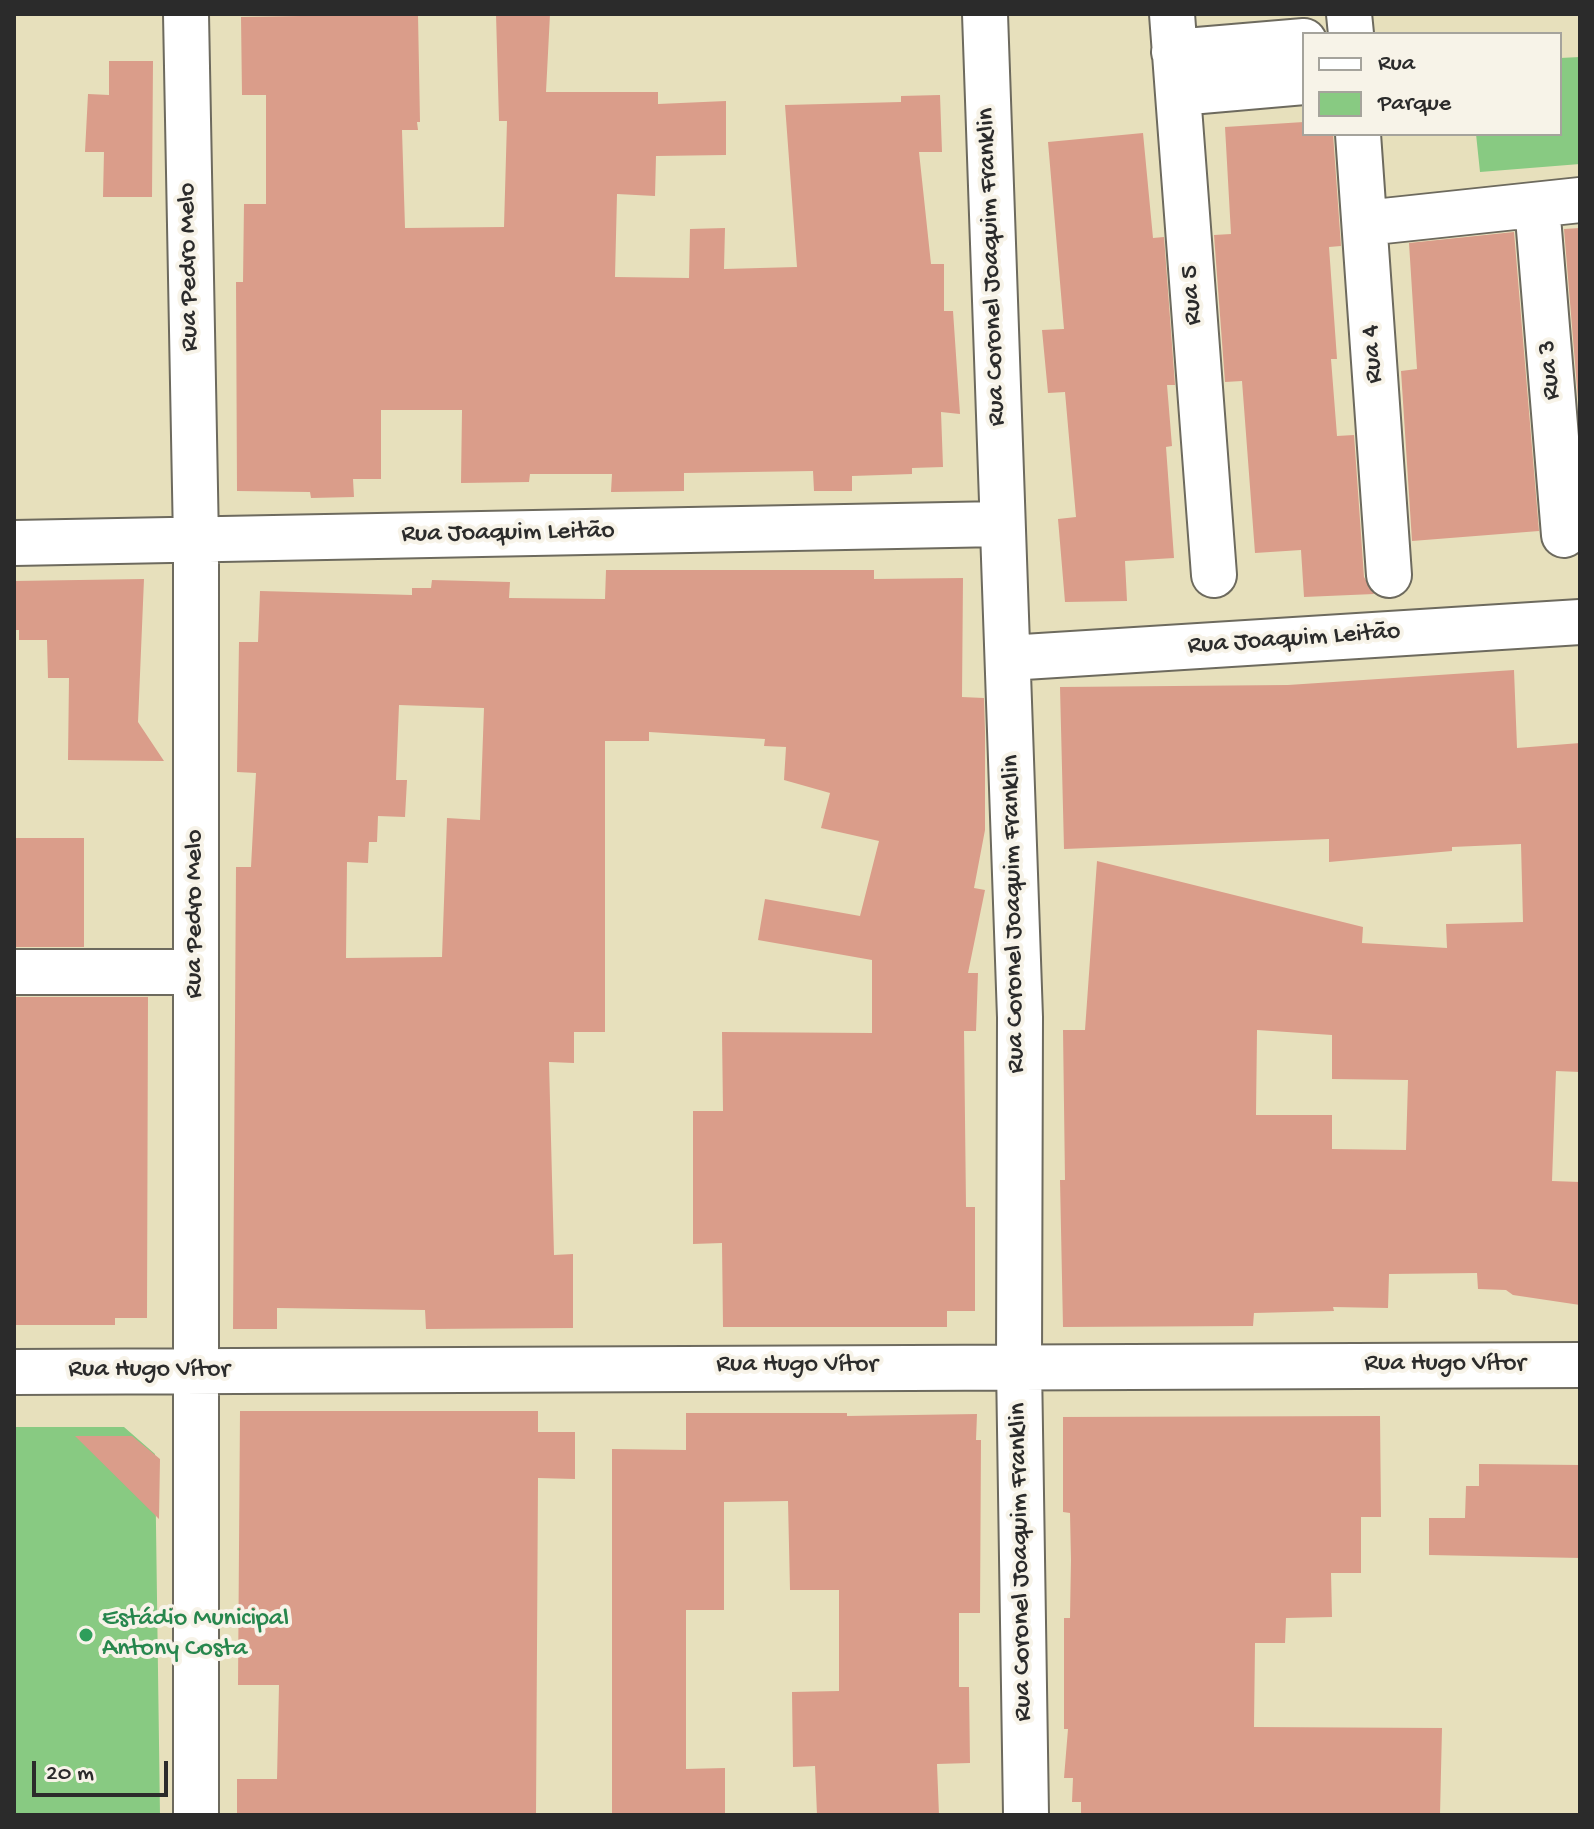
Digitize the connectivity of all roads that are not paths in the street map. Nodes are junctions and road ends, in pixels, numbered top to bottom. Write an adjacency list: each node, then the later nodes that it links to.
1 (186, 14): 12 (street, Rua Pedro Melo)
2 (985, 14): 10 (street, Rua Coronel Joaquim Franklin)
3 (1302, 41): 4 (street)
4 (1174, 53): 5 (street); 14 (street, Rua 5)
5 (1302, 82)
6 (1358, 136): 9 (street, Rua 4)
7 (1580, 200): 8 (street)
8 (1537, 205): 9 (street); 11 (street, Rua 3)
9 (1365, 223): 15 (street, Rua 4)
10 (1001, 524): 12 (street, Rua Joaquim Leitão); 17 (street, Rua Coronel Joaquim Franklin)
11 (1564, 535)
12 (196, 541): 13 (street, Rua Joaquim Leitão); 19 (street, Rua Pedro Melo)
13 (14, 543)
14 (1214, 575)
15 (1389, 575)
16 (1580, 622): 17 (street, Rua Joaquim Leitão)
17 (1008, 658): 20 (street, Rua Coronel Joaquim Franklin)
18 (14, 972): 19 (street)
19 (196, 972): 22 (street, Rua Pedro Melo)
20 (1019, 1365): 21 (street, Rua Hugo Vítor); 22 (street, Rua Hugo Vítor); 25 (street, Rua Coronel Joaquim Franklin)
21 (1580, 1365)
22 (198, 1370): 23 (street, Rua Hugo Vítor); 24 (street, Rua Pedro Melo)
23 (14, 1372)
24 (196, 1815)
25 (1026, 1815)

